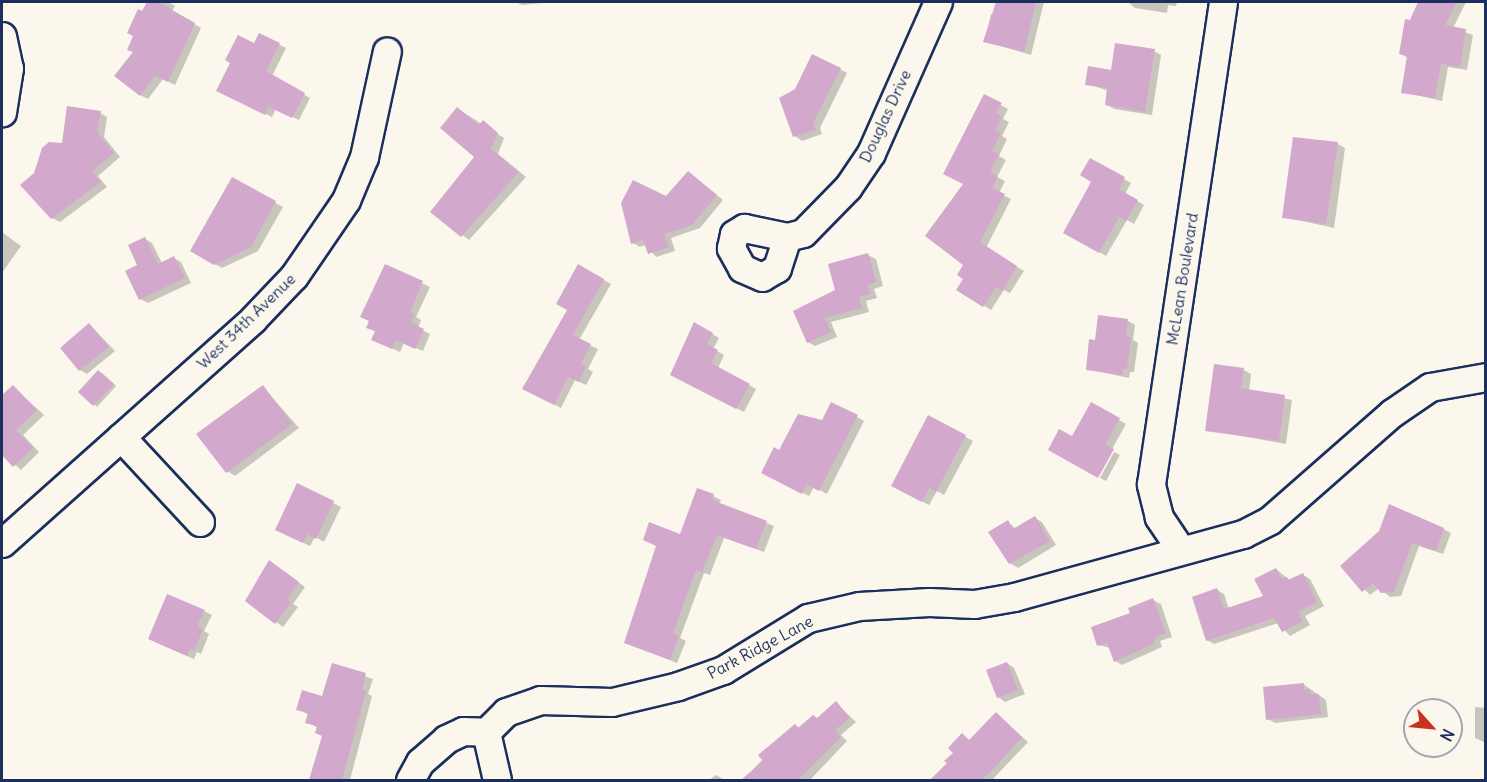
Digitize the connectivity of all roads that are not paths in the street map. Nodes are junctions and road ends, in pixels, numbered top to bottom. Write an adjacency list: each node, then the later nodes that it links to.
1 (938, 2): 6 (street, Douglas Drive)
2 (1223, 2): 11 (street, McLean Boulevard)
3 (2, 36): 5 (street)
4 (387, 51): 8 (street, West 34th Avenue)
5 (2, 112)
6 (787, 237)
7 (1485, 376): 11 (street)
8 (121, 437): 9 (street); 10 (street, West 34th Avenue)
9 (200, 522)
10 (2, 543)
11 (1181, 550): 12 (street, Park Ridge Lane)
12 (486, 732): 13 (street); 14 (street)
13 (410, 780)
14 (497, 780)

